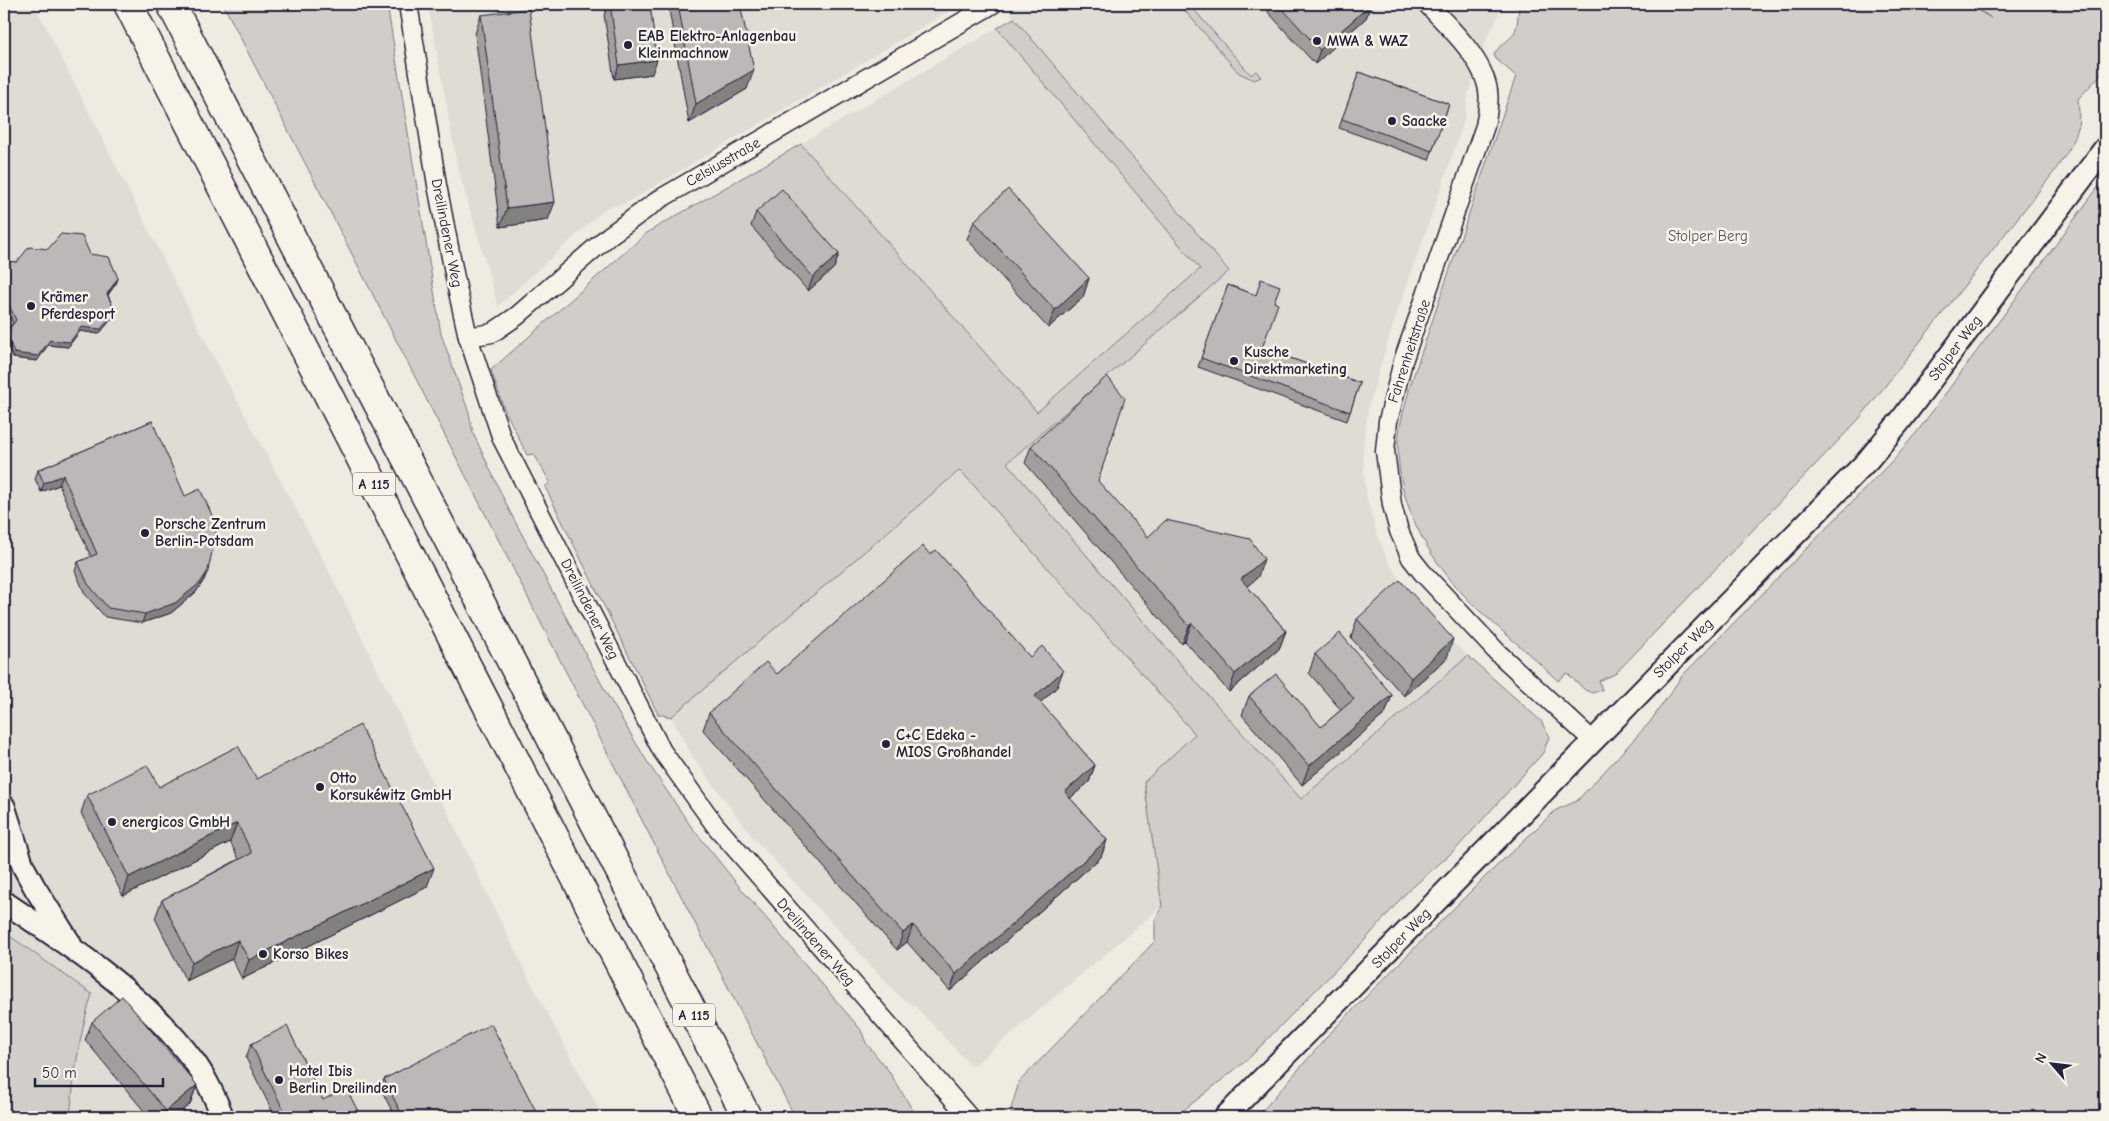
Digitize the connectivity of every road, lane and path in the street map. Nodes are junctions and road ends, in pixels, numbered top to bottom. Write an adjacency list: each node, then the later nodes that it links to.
1 (128, 4): 13 (highway, A 115)
2 (171, 4): 14 (highway, A 115)
3 (408, 4): 7 (street, Dreilindener Weg)
4 (993, 4): 7 (street, Celsiusstraße)
5 (1427, 4): 8 (street, Fahrenheitstraße)
6 (2105, 148): 8 (street, Stolper Weg)
7 (468, 337): 15 (street, Dreilindener Weg)
8 (1592, 740): 16 (street, Stolper Weg)
9 (4, 806): 11 (street)
10 (4, 902): 11 (street)
11 (76, 951): 12 (street)
12 (223, 1117)
13 (698, 1117)
14 (747, 1117)
15 (969, 1117)
16 (1225, 1117)

